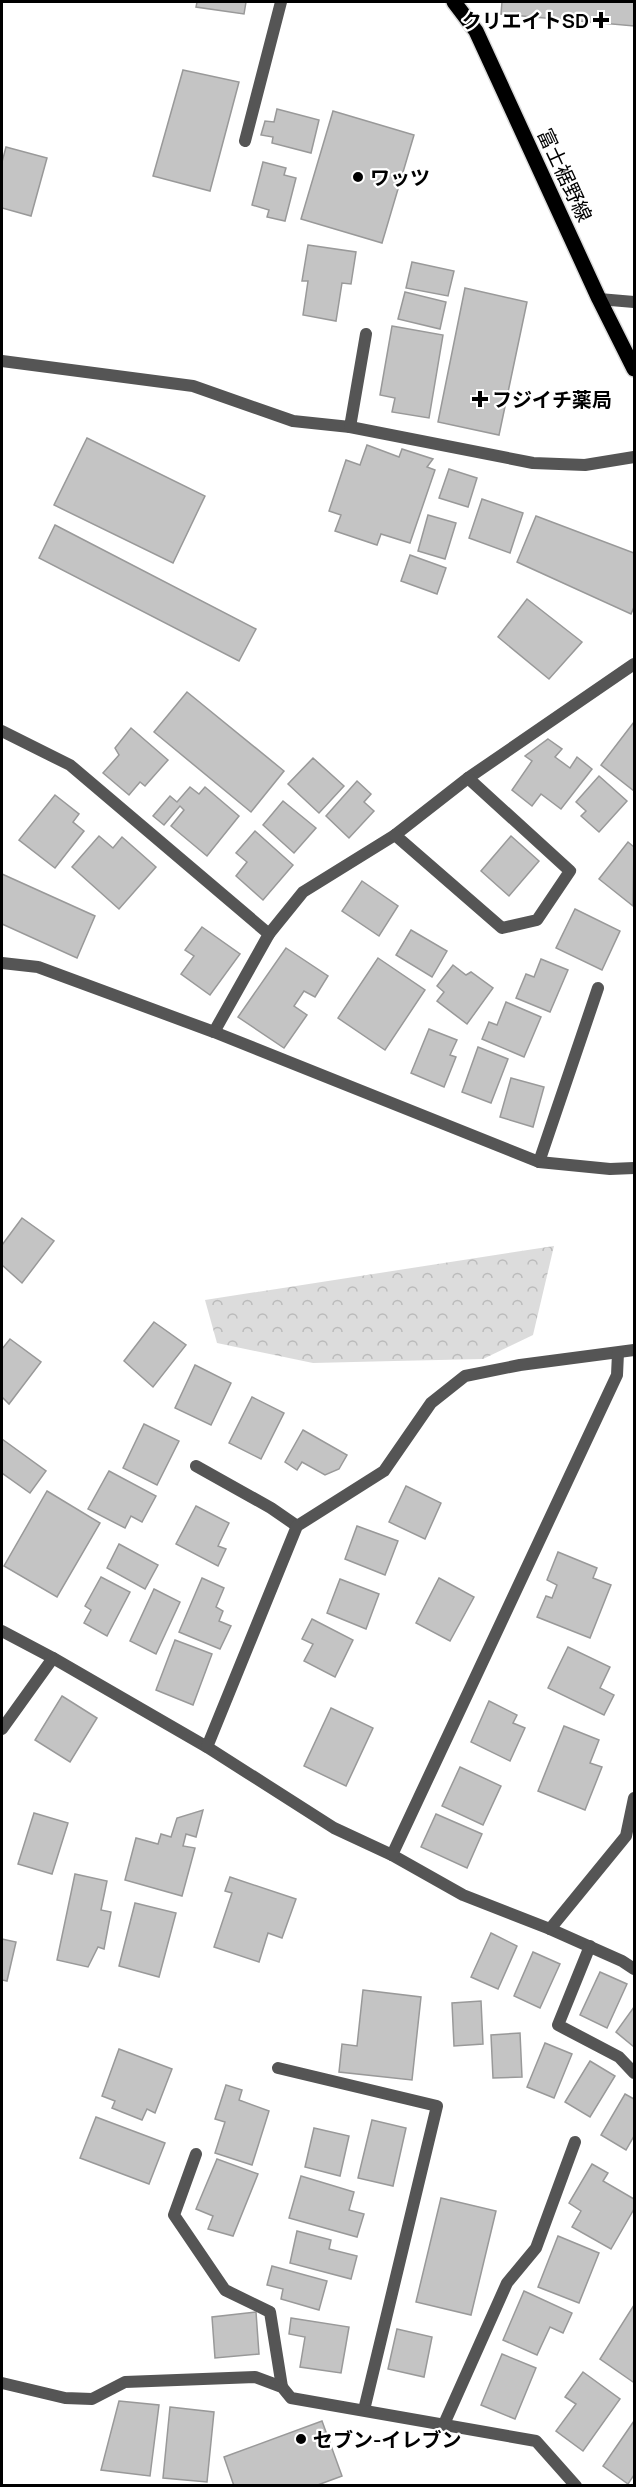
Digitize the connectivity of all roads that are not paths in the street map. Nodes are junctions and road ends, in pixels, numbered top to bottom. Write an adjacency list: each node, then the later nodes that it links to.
1 (281, 2): 3 (street)
2 (454, 2): 4 (main road, 富士裾野線)
3 (245, 141)
4 (599, 299): 5 (street); 8 (main road, 富士裾野線)
5 (634, 302)
6 (366, 334): 9 (street)
7 (2, 361): 9 (street)
8 (634, 369)
9 (350, 427): 10 (street)
10 (634, 457)
11 (634, 664): 13 (street)
12 (2, 731): 15 (street)
13 (468, 778): 14 (street); 14 (street)
14 (395, 835): 15 (street)
15 (269, 934): 18 (street)
16 (2, 963): 18 (street)
17 (598, 988): 19 (street)
18 (214, 1032): 19 (street)
19 (539, 1162): 20 (street)
20 (634, 1168)
21 (634, 1350): 22 (street)
22 (618, 1353): 24 (street); 30 (street)
23 (196, 1466): 24 (street)
24 (297, 1526): 28 (street)
25 (2, 1631): 26 (street)
26 (53, 1658): 27 (street); 28 (street)
27 (2, 1729)
28 (207, 1747): 30 (street)
29 (634, 1798): 31 (street)
30 (392, 1855): 31 (street)
31 (550, 1929): 32 (street)
32 (590, 1946): 33 (street); 35 (street)
33 (634, 1970)
34 (278, 2068): 40 (street)
35 (634, 2073)
36 (575, 2142): 41 (street)
37 (196, 2154): 39 (street)
38 (2, 2383): 39 (street)
39 (282, 2387): 40 (street)
40 (364, 2409): 41 (street)
41 (444, 2424): 42 (street)
42 (576, 2486)

